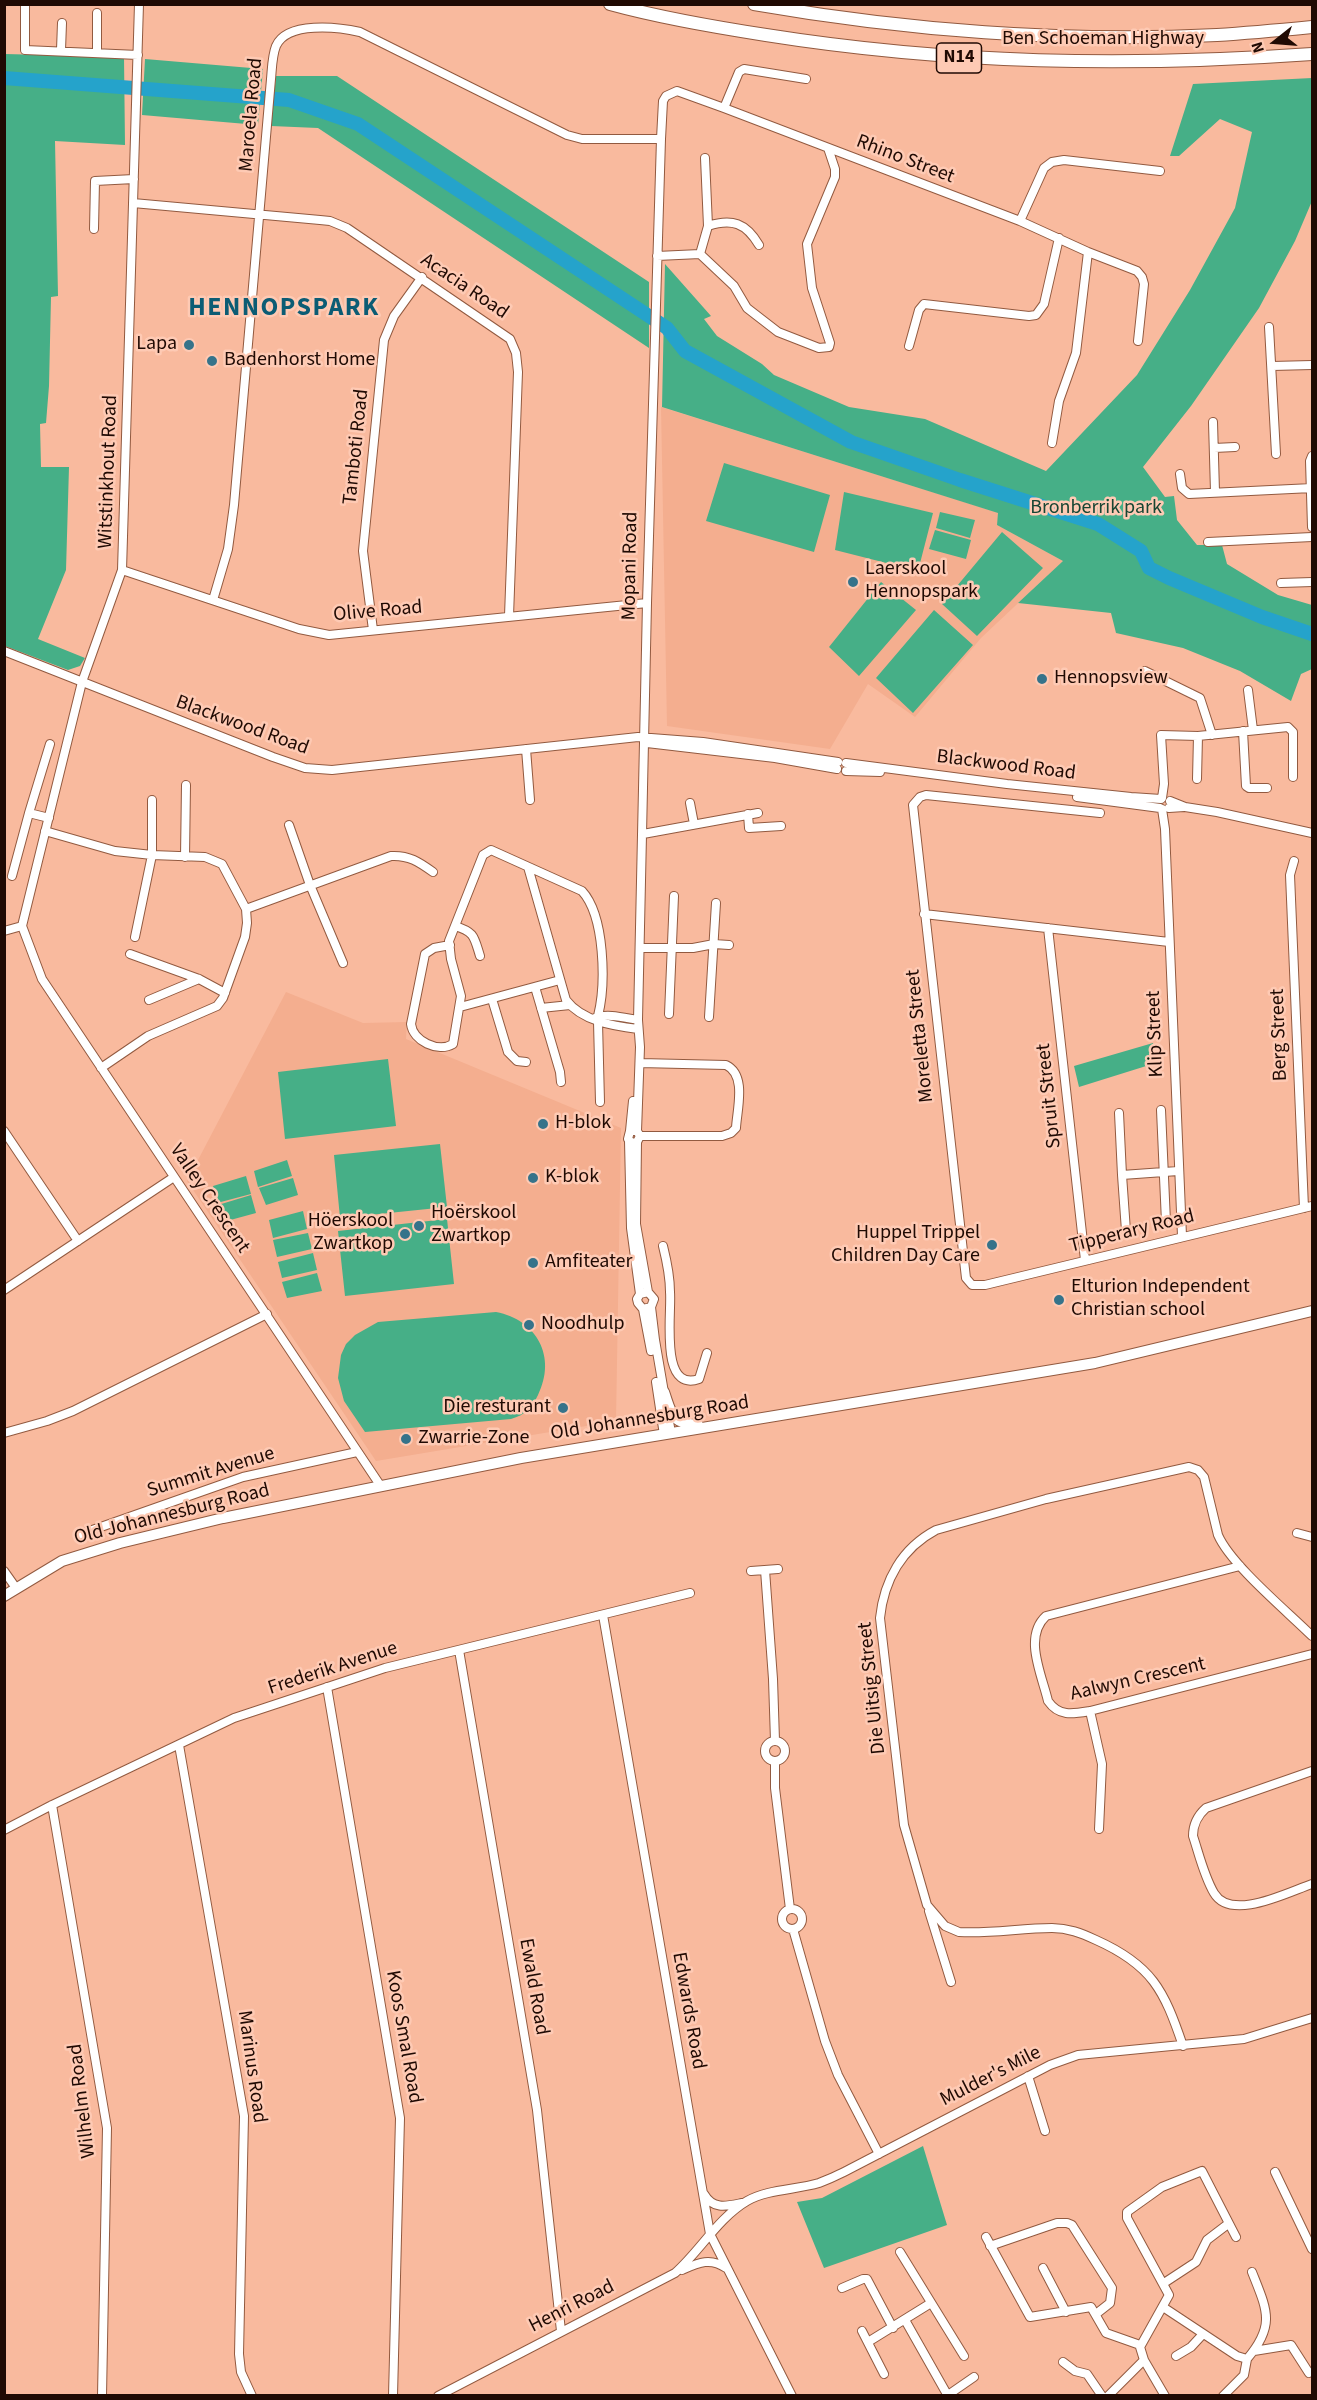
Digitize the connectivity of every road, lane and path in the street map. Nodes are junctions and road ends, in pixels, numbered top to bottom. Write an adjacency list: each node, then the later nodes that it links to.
1 (139, 4): 11 (street, Witstinkhout Road)
2 (610, 4): 10 (highway, Ben Schoeman Highway / N14)
3 (754, 4): 7 (highway, Ben Schoeman Highway / N14)
4 (25, 5): 8 (street)
5 (97, 13): 9 (street)
6 (62, 23): 8 (street)
7 (1312, 27)
8 (61, 50): 9 (street)
9 (97, 52): 11 (street)
10 (1312, 54)
11 (138, 56): 19 (street, Witstinkhout Road)
12 (806, 79): 14 (street)
13 (663, 101): 14 (street, Rhino Street); 15 (street, Mopani Road)
14 (724, 108): 16 (street, Rhino Street)
15 (661, 139): 21 (street, Maroela Road); 29 (street, Mopani Road)
16 (828, 148): 22 (street, Rhino Street); 28 (street)
17 (705, 158): 23 (street)
18 (1160, 171): 22 (street)
19 (134, 179): 20 (street, Witstinkhout Road); 24 (street)
20 (133, 203): 21 (street, Acacia Road); 48 (street, Witstinkhout Road)
21 (259, 214): 30 (street, Acacia Road); 51 (street, Maroela Road)
22 (1020, 221): 25 (street, Rhino Street)
23 (708, 226): 26 (street); 28 (street)
24 (94, 230)
25 (1059, 238): 27 (street, Rhino Street); 33 (street)
26 (759, 245)
27 (1088, 252): 32 (street, Rhino Street); 37 (street)
28 (700, 254): 29 (street)
29 (657, 256): 52 (street, Mopani Road)
30 (422, 277): 53 (street, Acacia Road); 54 (street, Tamboti Road)
31 (1269, 327): 35 (street)
32 (1138, 341)
33 (909, 346)
34 (1312, 365): 35 (street)
35 (1272, 366): 40 (street)
36 (1213, 422): 39 (street)
37 (1052, 443)
38 (1235, 447): 39 (street)
39 (1214, 448): 44 (street)
40 (1276, 454)
41 (1312, 456): 43 (street)
42 (1180, 474): 44 (street)
43 (1312, 488): 44 (street); 45 (street)
44 (1215, 492)
45 (1312, 527)
46 (1312, 537): 47 (street)
47 (1208, 542)
48 (122, 570): 51 (street, Olive Road); 57 (street, Witstinkhout Road)
49 (1312, 582): 50 (street)
50 (1281, 583)
51 (213, 600): 54 (street, Olive Road)
52 (646, 603): 53 (street, Olive Road); 63 (street, Mopani Road)
53 (509, 616): 54 (street, Olive Road)
54 (374, 630)
55 (4, 651): 57 (street, Blackwood Road)
56 (1145, 671): 61 (street)
57 (82, 682): 65 (street, Blackwood Road); 78 (street, Witstinkhout Road)
58 (1248, 690): 59 (street)
59 (1253, 730): 60 (street); 66 (street)
60 (1243, 731): 61 (street); 69 (street)
61 (1212, 735): 62 (street)
62 (1198, 736): 67 (street); 73 (street, Klip Street)
63 (645, 740): 65 (street, Blackwood Road); 73 (street, Blackwood Road); 84 (street, Mopani Road)
64 (50, 744): 74 (street)
65 (526, 749): 71 (street)
66 (1293, 777)
67 (1197, 779)
68 (186, 784): 86 (street)
69 (1267, 788)
70 (152, 800): 85 (street)
71 (530, 800)
72 (690, 803): 79 (street)
73 (1165, 804): 83 (street, Blackwood Road); 101 (street, Klip Street)
74 (29, 813): 78 (street); 90 (street)
75 (758, 813): 77 (street)
76 (1100, 813): 95 (street, Moreletta Street)
77 (748, 814): 79 (street); 81 (street)
78 (49, 818): 82 (street, Witstinkhout Road)
79 (694, 824): 84 (street)
80 (289, 825): 91 (street)
81 (781, 826)
82 (45, 831): 85 (street); 96 (street, Witstinkhout Road)
83 (1312, 833)
84 (643, 834): 105 (street, Mopani Road)
85 (152, 855): 86 (street); 100 (street)
86 (184, 857): 94 (street)
87 (1294, 861): 136 (street, Berg Street)
88 (528, 867): 97 (street); 111 (street); 121 (street)
89 (433, 872): 91 (street)
90 (12, 876)
91 (310, 885): 94 (street); 109 (street)
92 (674, 896): 106 (street)
93 (716, 903): 102 (street)
94 (246, 909): 113 (street)
95 (924, 914): 98 (street); 143 (street, Moreletta Street)
96 (22, 926): 99 (street); 125 (street, Valley Crescent)
97 (455, 926): 103 (street); 108 (street)
98 (1048, 928): 101 (street); 142 (street, Spruit Street)
99 (4, 931)
100 (135, 937)
101 (1168, 942): 132 (street, Klip Street)
102 (714, 944): 104 (street); 106 (street); 120 (street)
103 (450, 945): 117 (street); 117 (street)
104 (729, 945)
105 (640, 948): 106 (street); 122 (street, Mopani Road)
106 (671, 948): 119 (street)
107 (130, 954): 110 (street)
108 (480, 956)
109 (343, 963)
110 (199, 979): 113 (street); 115 (street)
111 (560, 980): 112 (street); 116 (street)
112 (535, 987): 114 (street); 118 (street)
113 (225, 993): 125 (street)
114 (492, 999): 117 (street); 123 (street)
115 (149, 1000)
116 (570, 1005): 118 (street); 121 (street)
117 (460, 1007)
118 (541, 1008): 126 (street)
119 (669, 1014)
120 (709, 1017)
121 (597, 1019): 122 (street); 127 (street)
122 (638, 1027): 124 (street, Mopani Road); 131 (street, Mopani Road)
123 (526, 1062)
124 (640, 1063): 131 (street, Mopani Road); 131 (street)
125 (101, 1068): 135 (street, Valley Crescent)
126 (561, 1082)
127 (600, 1102)
128 (1161, 1110): 133 (street)
129 (1119, 1113): 134 (street)
130 (4, 1131): 140 (street)
131 (635, 1136): 146 (street, Mopani Road)
132 (1178, 1171): 133 (street); 139 (street, Klip Street)
133 (1165, 1172): 134 (street); 137 (street)
134 (1122, 1175): 138 (street)
135 (174, 1177): 140 (street); 148 (street, Valley Crescent)
136 (1308, 1207): 139 (street, Tipperary Road)
137 (1166, 1222)
138 (1126, 1231)
139 (1182, 1236): 142 (street, Tipperary Road)
140 (78, 1241): 144 (street)
141 (663, 1246): 145 (street)
142 (1085, 1260): 143 (street, Tipperary Road)
143 (964, 1274)
144 (4, 1290)
145 (670, 1299): 146 (street); 149 (street)
146 (648, 1300): 150 (street, Mopani Road); 153 (street, Mopani Road)
147 (1312, 1311): 151 (main road, Old Johannesburg Road)
148 (267, 1314): 152 (street); 154 (street, Valley Crescent)
149 (707, 1353)
150 (664, 1392): 151 (main road); 153 (street, Mopani Road)
151 (714, 1427): 153 (main road, Old Johannesburg Road)
152 (4, 1433)
153 (667, 1434): 155 (main road, Old Johannesburg Road)
154 (357, 1452): 155 (street, Valley Crescent); 157 (street, Summit Avenue)
155 (380, 1485): 164 (main road, Old Johannesburg Road)
156 (1297, 1533): 158 (street)
157 (78, 1535)
158 (1312, 1537)
159 (1240, 1566): 168 (street, Die Uitsig Street); 172 (street, Aalwyn Crescent); 181 (street, Die Uitsig Street)
160 (778, 1569): 161 (street)
161 (765, 1570): 163 (street); 173 (street)
162 (4, 1571): 164 (street)
163 (752, 1571)
164 (15, 1588): 166 (main road, Old Johannesburg Road)
165 (690, 1593): 167 (street, Frederik Avenue)
166 (4, 1596)
167 (603, 1615): 169 (street, Frederik Avenue); 191 (street, Edwards Road)
168 (1312, 1636)
169 (459, 1650): 171 (street, Frederik Avenue); 212 (street, Ewald Road)
170 (1312, 1654): 172 (street, Aalwyn Crescent)
171 (327, 1687): 174 (street, Frederik Avenue); 229 (street, Koos Smal Road)
172 (1090, 1712): 178 (street)
173 (775, 1741): 175 (street); 175 (street)
174 (179, 1745): 177 (street, Frederik Avenue); 228 (street, Marinus Road)
175 (775, 1761): 182 (street)
176 (1312, 1771): 180 (street)
177 (52, 1805): 179 (street, Frederik Avenue); 227 (street, Wilhelm Road)
178 (1099, 1829)
179 (4, 1830)
180 (1312, 1884)
181 (927, 1905): 184 (street); 186 (street, Die Uitsig Street)
182 (790, 1909): 183 (street); 183 (street)
183 (793, 1929): 189 (street)
184 (951, 1982)
185 (1312, 2018): 186 (street, Mulder's Mile)
186 (1183, 2046): 187 (street, Mulder's Mile)
187 (1028, 2076): 188 (street); 189 (street, Mulder's Mile)
188 (1045, 2131)
189 (879, 2154): 192 (street, Mulder's Mile)
190 (1275, 2172): 198 (street)
191 (701, 2188): 192 (street); 194 (street, Edwards Road)
192 (747, 2201): 194 (street, Mulder's Mile)
193 (1228, 2224): 196 (street); 204 (street); 204 (street)
194 (710, 2234): 200 (street, Edwards Road); 203 (street, Henri Road)
195 (986, 2237): 197 (street)
196 (1236, 2237)
197 (990, 2246): 208 (street); 209 (street)
198 (1312, 2249)
199 (900, 2252): 206 (street)
200 (726, 2268): 203 (street); 231 (street, Edwards Road)
201 (1043, 2268): 208 (street)
202 (1252, 2272): 217 (street)
203 (675, 2273): 212 (street, Henri Road)
204 (1164, 2283): 207 (street)
205 (842, 2288): 211 (street)
206 (931, 2303): 210 (street); 218 (street)
207 (1163, 2307): 214 (street); 216 (street)
208 (1066, 2312): 209 (street)
209 (1096, 2314): 216 (street)
210 (905, 2320): 211 (street); 226 (street)
211 (893, 2328): 215 (street)
212 (561, 2331): 230 (street, Henri Road)
213 (862, 2331): 215 (street)
214 (1203, 2334): 219 (street); 220 (street)
215 (868, 2342): 224 (street)
216 (1140, 2345): 221 (street)
217 (1254, 2351): 220 (street); 223 (street)
218 (964, 2356)
219 (1176, 2356)
220 (1247, 2359): 235 (street)
221 (1144, 2360): 233 (street); 234 (street)
222 (1063, 2362): 232 (street)
223 (1309, 2373)
224 (884, 2374)
225 (974, 2377): 226 (street)
226 (948, 2395)
227 (102, 2396)
228 (252, 2396)
229 (393, 2396)
230 (438, 2396)
231 (792, 2396)
232 (1102, 2396)
233 (1108, 2396)
234 (1165, 2396)
235 (1223, 2396)

